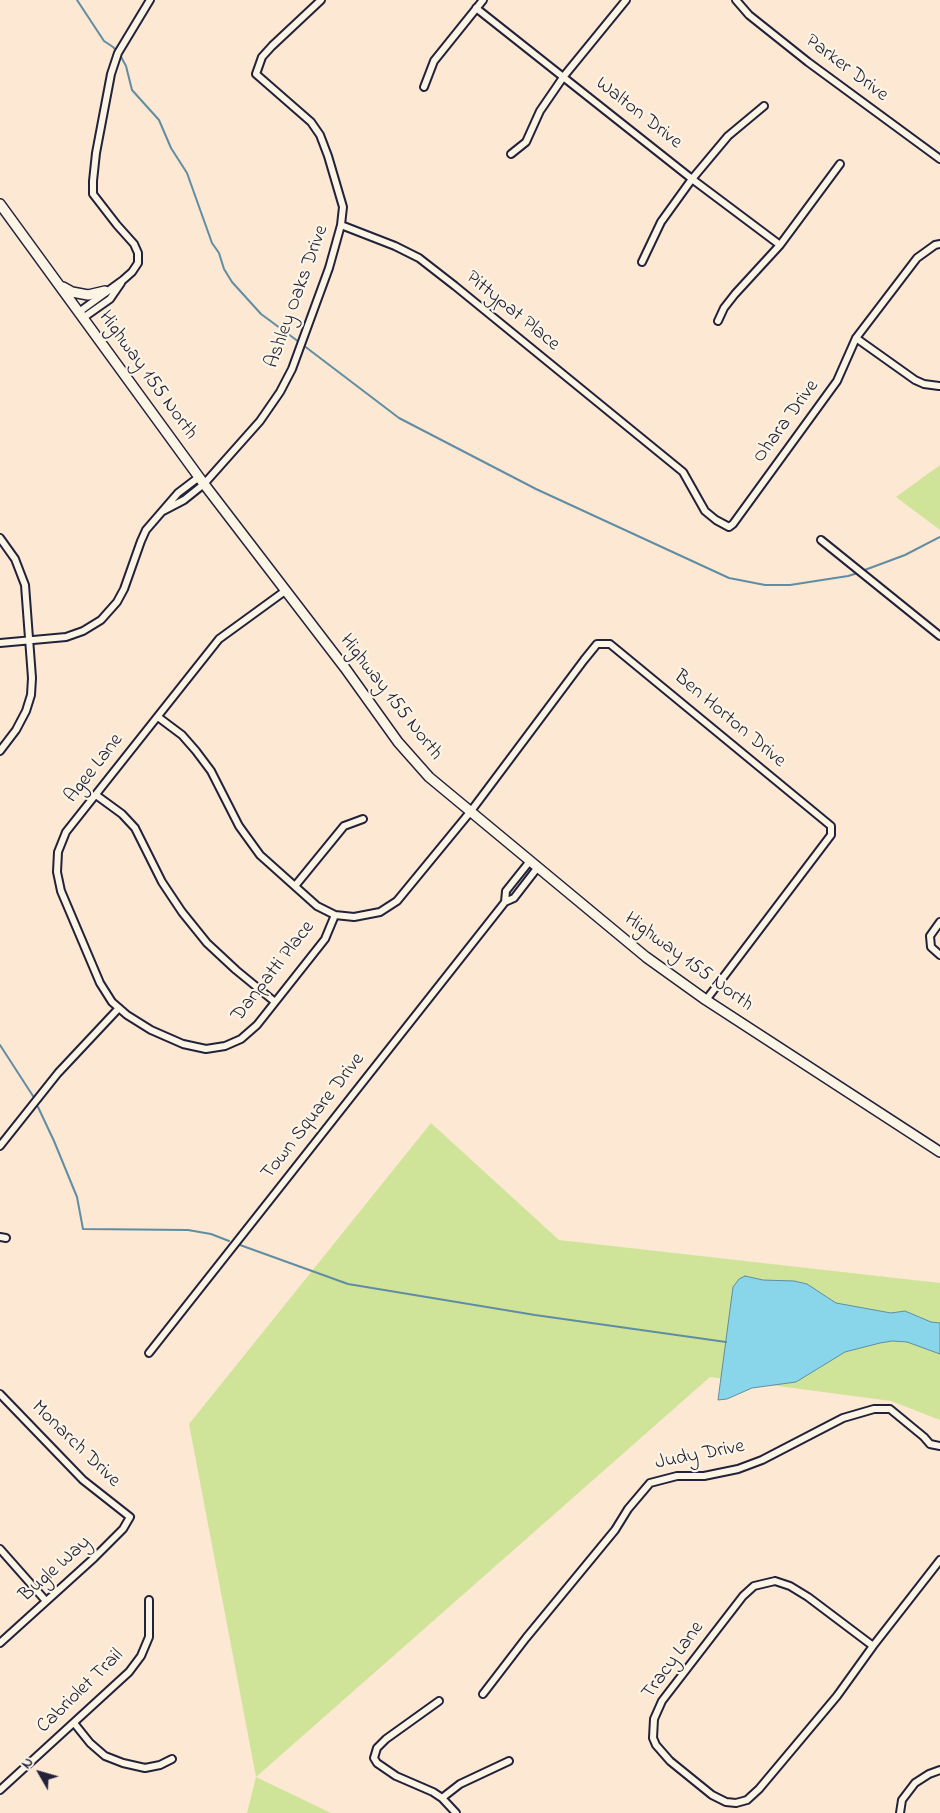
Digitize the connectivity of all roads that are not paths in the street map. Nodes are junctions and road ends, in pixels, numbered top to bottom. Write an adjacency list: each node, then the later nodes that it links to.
1 (150, 0): 19 (street)
2 (321, 0): 15 (street, Ashley Oaks Drive)
3 (483, 0): 6 (street)
4 (626, 0): 7 (street)
5 (736, 0): 11 (street, Parker Drive)
6 (476, 8): 7 (street, Walton Drive); 8 (street)
7 (564, 76): 10 (street); 13 (street, Walton Drive)
8 (424, 88)
9 (764, 106): 13 (street)
10 (510, 154)
11 (940, 159)
12 (840, 164): 17 (street)
13 (692, 178): 17 (street, Walton Drive); 18 (street)
14 (0, 204): 20 (main road, Highway 155 North)
15 (341, 225): 26 (street, Pittypat Place); 27 (street, Ashley Oaks Drive)
16 (940, 244): 24 (street, Ohara Drive)
17 (780, 245): 23 (street)
18 (642, 262)
19 (123, 280): 21 (street); 22 (street)
20 (59, 285): 21 (main road); 22 (main road, Highway 155 North)
21 (106, 291): 22 (street)
22 (81, 315): 27 (main road, Highway 155 North)
23 (718, 321)
24 (856, 338): 25 (street); 26 (street, Ohara Drive)
25 (939, 386)
26 (649, 444)
27 (202, 481): 30 (main road, Highway 155 North); 32 (street, Ashley Oaks Drive)
28 (0, 538): 32 (street)
29 (821, 540): 31 (street)
30 (285, 591): 34 (street, Agee Lane); 37 (main road, Highway 155 North)
31 (940, 636)
32 (30, 641): 33 (street); 35 (street)
33 (0, 643)
34 (158, 717): 36 (street, Agee Lane); 41 (street)
35 (0, 751)
36 (96, 795): 47 (street); 48 (street, Agee Lane)
37 (471, 811): 39 (main road, Highway 155 North); 43 (street, Danpatti Place); 46 (street, Ben Horton Drive)
38 (363, 819): 41 (street)
39 (530, 861): 40 (main road, Highway 155 North); 42 (street, Town Square Drive)
40 (538, 867): 42 (street, Town Square Drive); 46 (main road, Highway 155 North)
41 (295, 886): 43 (street)
42 (505, 902): 51 (street, Town Square Drive)
43 (334, 915): 47 (street, Danpatti Place)
44 (940, 922): 45 (street)
45 (940, 955)
46 (706, 1000): 50 (main road, Highway 155 North)
47 (275, 1002): 48 (street, Danpatti Place)
48 (119, 1008): 49 (street)
49 (0, 1146)
50 (940, 1152)
51 (149, 1353)
52 (0, 1394): 54 (street, Monarch Drive)
53 (940, 1446): 61 (street, Judy Drive)
54 (130, 1516): 58 (street, Bugle Way)
55 (0, 1549): 58 (street)
56 (940, 1560): 60 (street, Tracy Lane)
57 (149, 1600): 63 (street, Cabriolet Trail)
58 (46, 1601): 59 (street, Bugle Way)
59 (0, 1643)
60 (873, 1646): 60 (street, Tracy Lane)
61 (482, 1694)
62 (439, 1701): 68 (street)
63 (74, 1724): 64 (street); 67 (street, Cabriolet Trail)
64 (172, 1759)
65 (509, 1760): 68 (street)
66 (940, 1770): 70 (street)
67 (0, 1790)
68 (442, 1798): 69 (street)
69 (456, 1813)
70 (900, 1813)

